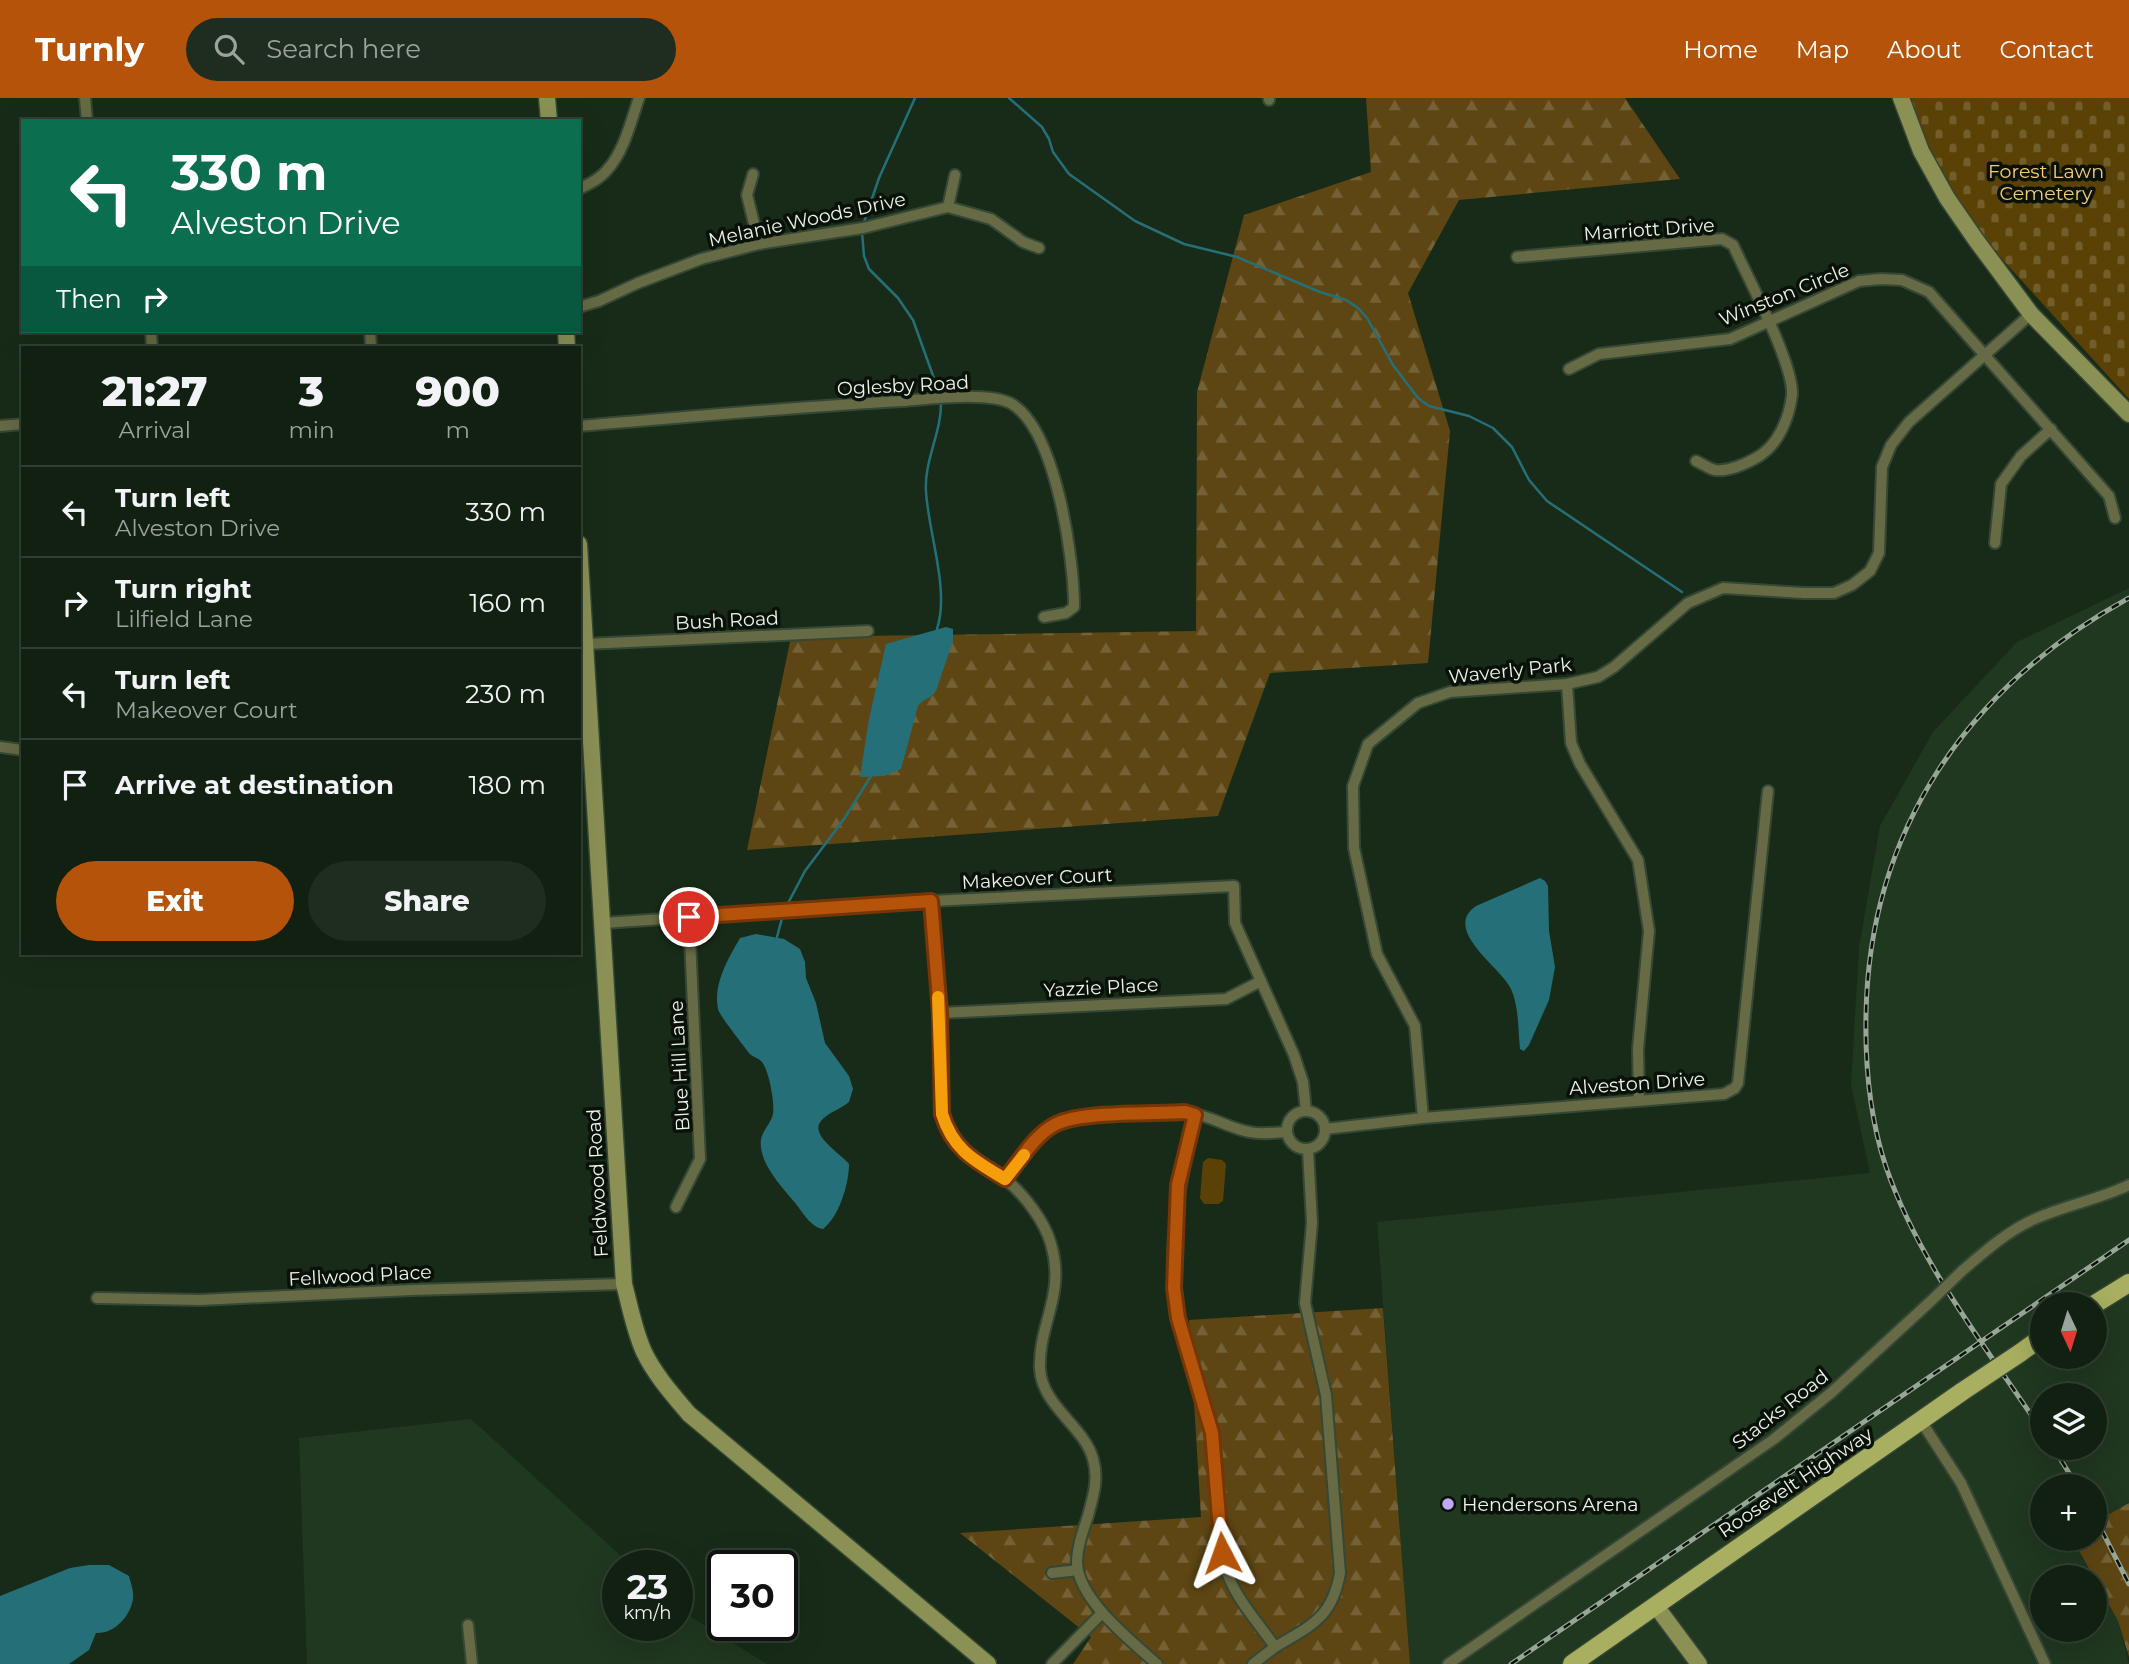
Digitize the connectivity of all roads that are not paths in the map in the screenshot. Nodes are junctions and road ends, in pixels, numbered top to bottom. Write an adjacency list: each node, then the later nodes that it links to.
1 (85, 98): 5 (street)
2 (547, 98): 6 (street)
3 (639, 98): 9 (street)
4 (1901, 98): 15 (street)
5 (87, 119)
6 (549, 119)
7 (753, 174): 11 (street)
8 (955, 174): 10 (street)
9 (581, 188)
10 (948, 206): 11 (street, Melanie Woods Drive); 12 (street)
11 (758, 244): 14 (street, Melanie Woods Drive)
12 (1039, 248)
13 (1517, 257): 16 (street, Marriott Drive)
14 (581, 306)
15 (2031, 314): 17 (street, Waverly Park); 19 (street)
16 (1769, 322): 17 (street, Winston Circle); 18 (street, Winston Circle); 24 (street, Marriott Drive)
17 (1986, 354): 23 (street, Winston Circle); 31 (street, Waverly Park)
18 (1569, 369)
19 (2129, 414)
20 (21, 424): 21 (street)
21 (0, 426)
22 (581, 426): 28 (street, Oglesby Road)
23 (2051, 429): 25 (street, Winston Circle); 26 (street)
24 (1696, 461)
25 (2115, 518)
26 (1995, 543)
27 (581, 573): 30 (street, Feldwood Road)
28 (1044, 617)
29 (868, 631): 30 (street, Bush Road)
30 (586, 644): 32 (street, Feldwood Road)
31 (1567, 684): 41 (street); 44 (street, Waverly Park)
32 (585, 714): 38 (street, Feldwood Road)
33 (0, 747): 34 (street)
34 (21, 750)
35 (1768, 791): 41 (street, Alveston Drive)
36 (931, 901): 37 (street, Makeover Court); 39 (street, Makeover Court); 40 (street)
37 (689, 917): 38 (street, Makeover Court); 50 (street, Blue Hill Lane)
38 (603, 923): 52 (street, Feldwood Road)
39 (1261, 981): 40 (street, Yazzie Place); 42 (street, Makeover Court)
40 (940, 1013): 48 (street)
41 (1639, 1099): 44 (street, Alveston Drive)
42 (1306, 1111): 45 (street); 46 (street)
43 (1195, 1115): 46 (street); 48 (street); 62 (street)
44 (1423, 1118): 45 (street, Alveston Drive)
45 (1325, 1129): 47 (street)
46 (1287, 1132): 47 (street)
47 (1308, 1150): 62 (street)
48 (1005, 1179): 57 (street)
49 (2129, 1185): 68 (street, Stacks Road, bridge)
50 (676, 1208)
51 (2129, 1283): 53 (main road)
52 (624, 1284): 54 (street, Fellwood Place); 64 (street, Feldwood Road)
53 (2107, 1297)
54 (97, 1298)
55 (2030, 1346): 56 (main road, Roosevelt Highway, bridge)
56 (1921, 1421): 59 (main road, Roosevelt Highway); 71 (street)
57 (1078, 1570): 58 (street); 60 (street)
58 (1052, 1573)
59 (1656, 1606): 69 (main road, Roosevelt Highway); 70 (street)
60 (1102, 1613): 65 (street); 66 (street)
61 (468, 1625): 63 (street)
62 (1275, 1647): 67 (street)
63 (472, 1664)
64 (988, 1664)
65 (1052, 1664)
66 (1157, 1664)
67 (1253, 1664)
68 (1448, 1664)
69 (1572, 1664)
70 (1699, 1664)
71 (2045, 1664)

